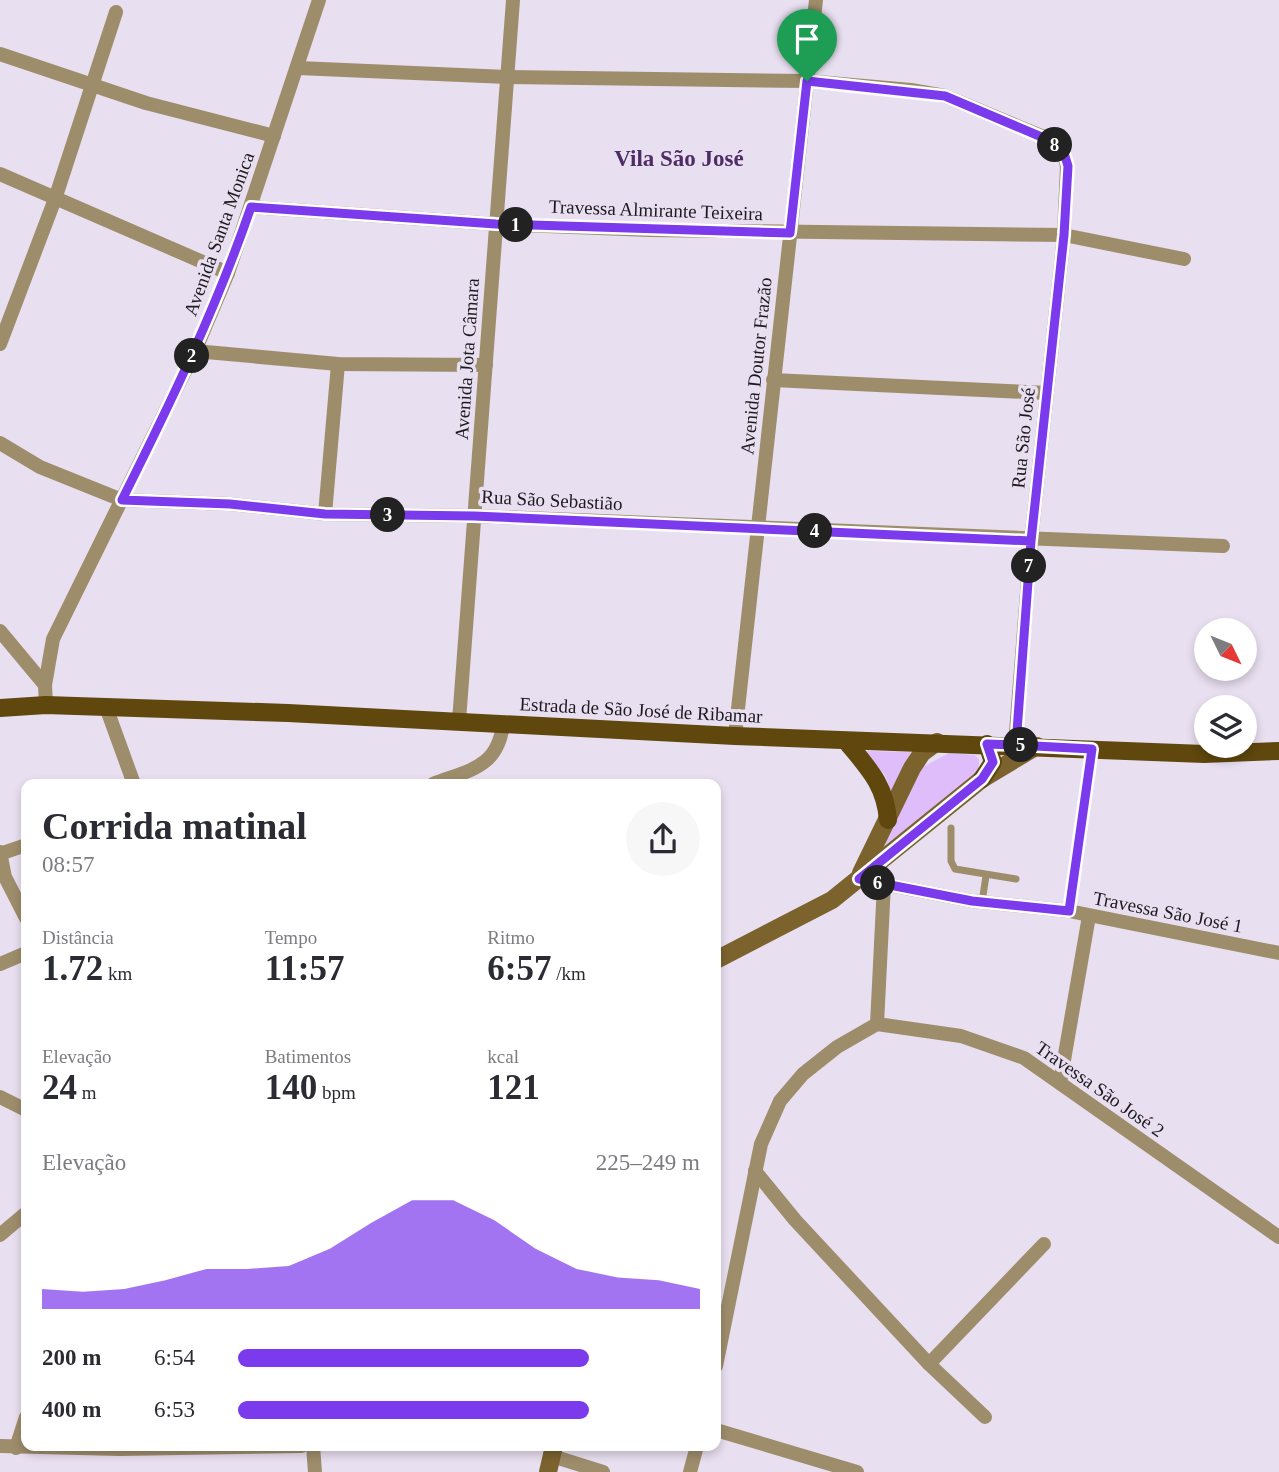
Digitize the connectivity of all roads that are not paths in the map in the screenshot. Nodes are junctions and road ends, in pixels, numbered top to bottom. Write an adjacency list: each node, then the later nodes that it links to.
1 (319, 0): 6 (street, Avenida Santa Monica)
2 (513, 0): 7 (street, Avenida Jota Câmara)
3 (816, 0): 8 (street, Avenida Doutor Frazão)
4 (116, 12): 9 (street)
5 (0, 54): 9 (street)
6 (298, 68): 7 (street); 10 (street, Avenida Santa Monica)
7 (507, 77): 8 (street); 14 (street, Avenida Jota Câmara)
8 (807, 81): 15 (street, Avenida Doutor Frazão); 16 (street, Rua São José)
9 (93, 84): 10 (street); 12 (street)
10 (274, 136): 13 (street, Avenida Santa Monica)
11 (0, 174): 12 (street)
12 (55, 199): 18 (street); 19 (street)
13 (251, 207): 14 (street, Travessa Almirante Teixeira); 18 (street, Avenida Santa Monica)
14 (496, 224): 15 (street, Travessa Almirante Teixeira); 22 (street, Avenida Jota Câmara)
15 (790, 233): 16 (street, Travessa Almirante Teixeira); 23 (street, Avenida Doutor Frazão)
16 (1064, 235): 17 (street, Travessa Almirante Teixeira); 24 (street, Rua São José)
17 (1184, 259)
18 (228, 273): 20 (street, Avenida Santa Monica)
19 (0, 344)
20 (195, 351): 21 (street); 26 (street, Avenida Santa Monica)
21 (338, 364): 22 (street); 27 (street)
22 (486, 365): 28 (street, Avenida Jota Câmara)
23 (774, 380): 24 (street); 29 (street, Avenida Doutor Frazão)
24 (1046, 393): 30 (street, Rua São José)
25 (0, 443): 26 (street, Rua São Sebastião)
26 (122, 500): 27 (street, Rua São Sebastião); 33 (street, Avenida Santa Monica)
27 (325, 514): 28 (street, Rua São Sebastião)
28 (474, 516): 29 (street, Rua São Sebastião); 37 (street, Avenida Jota Câmara)
29 (757, 529): 30 (street, Rua São Sebastião); 39 (street, Avenida Doutor Frazão)
30 (1031, 541): 31 (street, Rua São Sebastião); 43 (street, Rua São José)
31 (1223, 546)
32 (0, 631): 33 (street)
33 (45, 685): 34 (street, Avenida Santa Monica)
34 (46, 705): 35 (main road, Estrada de São José de Ribamar); 36 (main road, Estrada de São José de Ribamar)
35 (106, 707): 37 (main road, Estrada de São José de Ribamar); 47 (street)
36 (0, 708)
37 (459, 721): 38 (main road, Estrada de São José de Ribamar)
38 (503, 724): 39 (main road, Estrada de São José de Ribamar); 48 (street)
39 (735, 736): 40 (main road, Estrada de São José de Ribamar)
40 (846, 741): 41 (main road, Estrada de São José de Ribamar); 50 (main road)
41 (937, 742): 42 (main road, Estrada de São José de Ribamar); 50 (street)
42 (987, 744): 43 (main road, Estrada de São José de Ribamar); 49 (main road)
43 (1016, 745): 44 (main road, Estrada de São José de Ribamar)
44 (1037, 746): 45 (main road, Estrada de São José de Ribamar); 49 (street)
45 (1092, 749): 46 (main road, Estrada de São José de Ribamar); 60 (lane)
46 (1279, 751)
47 (132, 779)
48 (446, 779)
49 (982, 779): 55 (street)
50 (888, 820): 55 (street)
51 (951, 828): 54 (lane)
52 (21, 847): 53 (street)
53 (0, 853): 59 (street)
54 (986, 876): 56 (lane); 58 (lane)
55 (859, 879): 57 (street, Travessa São José 1); 64 (street)
56 (1016, 879)
57 (884, 884): 58 (street, Travessa São José 1); 66 (street)
58 (982, 902): 60 (street, Travessa São José 1)
59 (21, 908)
60 (1069, 911): 61 (street, Travessa São José 1)
61 (1089, 916): 62 (street, Travessa São José 1); 67 (street)
62 (1279, 953)
63 (21, 955): 65 (street)
64 (721, 957)
65 (0, 964)
66 (877, 1024): 67 (street, Travessa São José 2); 70 (street)
67 (1060, 1083): 73 (street, Travessa São José 2)
68 (0, 1097): 69 (street)
69 (21, 1108)
70 (755, 1171): 75 (street); 76 (street)
71 (21, 1217): 72 (street)
72 (0, 1235)
73 (1279, 1237)
74 (1044, 1244): 76 (street)
75 (721, 1341)
76 (929, 1364): 77 (street)
77 (985, 1417)
78 (721, 1431): 89 (street)
79 (21, 1432): 81 (street)
80 (0, 1446): 81 (street)
81 (16, 1448): 82 (street)
82 (21, 1448)
83 (313, 1451): 86 (street)
84 (696, 1451): 88 (street)
85 (551, 1458): 87 (street)
86 (315, 1472)
87 (603, 1472)
88 (690, 1472)
89 (857, 1472)

